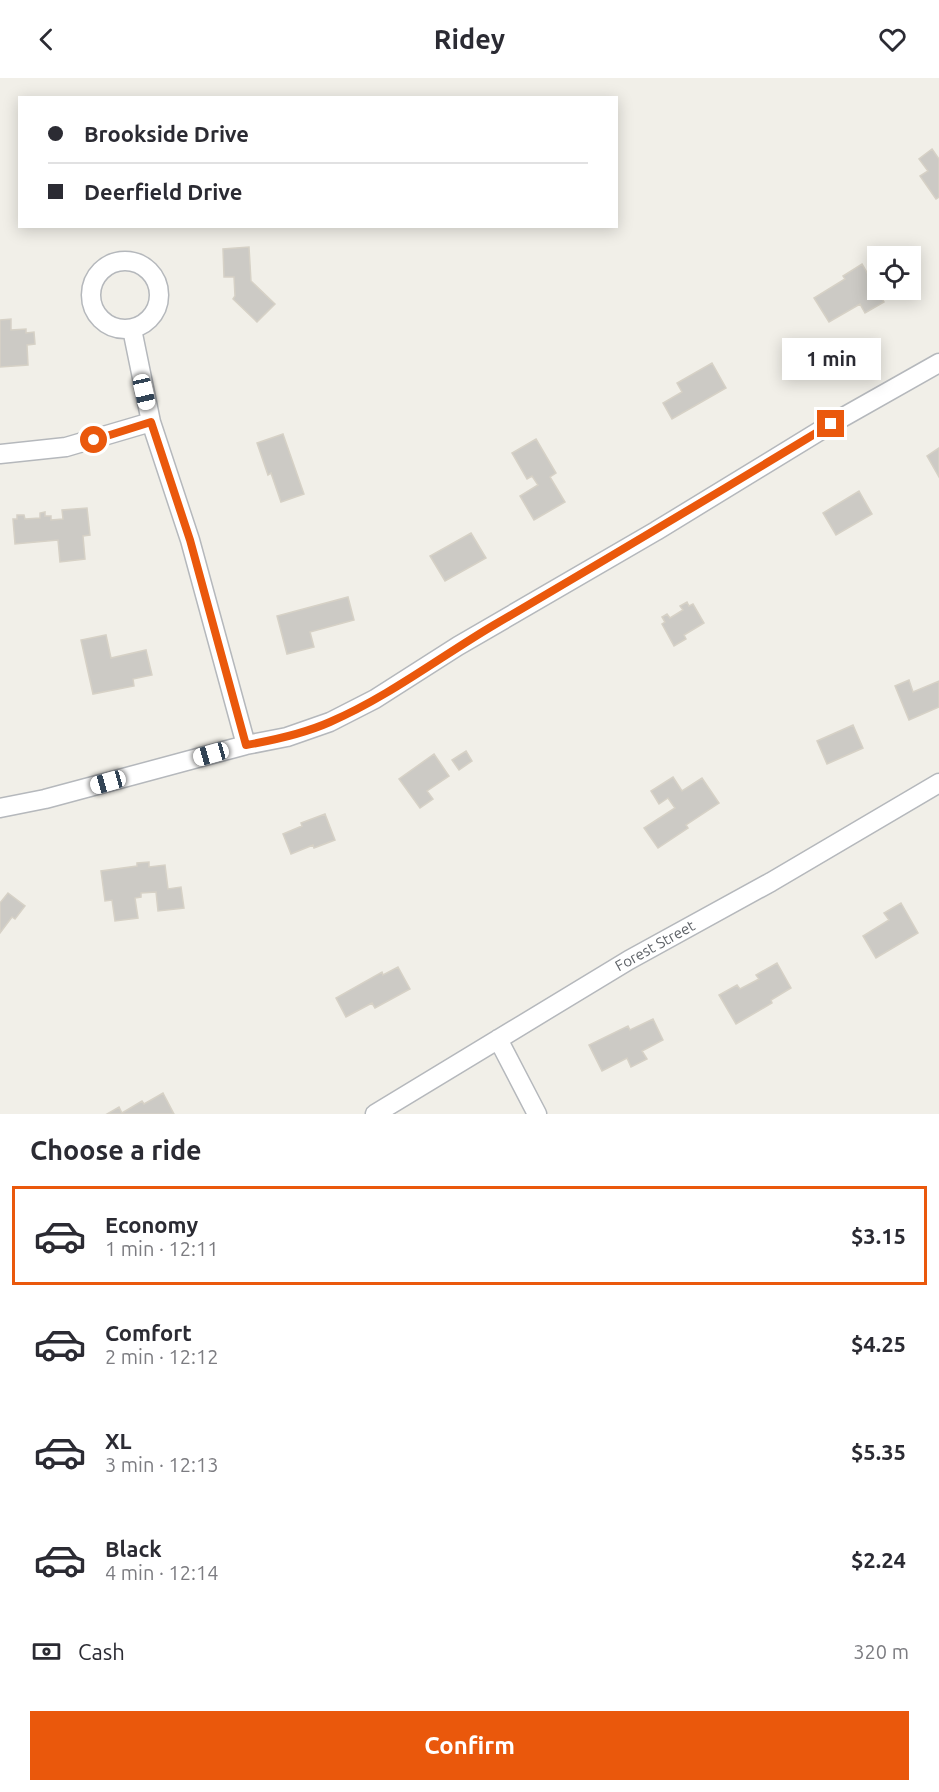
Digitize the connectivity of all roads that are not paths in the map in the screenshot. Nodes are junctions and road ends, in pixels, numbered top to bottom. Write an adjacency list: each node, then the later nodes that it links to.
1 (132, 329): 3 (street)
2 (939, 363): 5 (street)
3 (151, 422): 4 (street); 5 (street)
4 (0, 454)
5 (246, 745): 7 (street)
6 (939, 783): 8 (street, Forest Street)
7 (0, 808)
8 (498, 1039): 9 (street, Forest Street); 10 (street)
9 (375, 1114)
10 (537, 1114)

